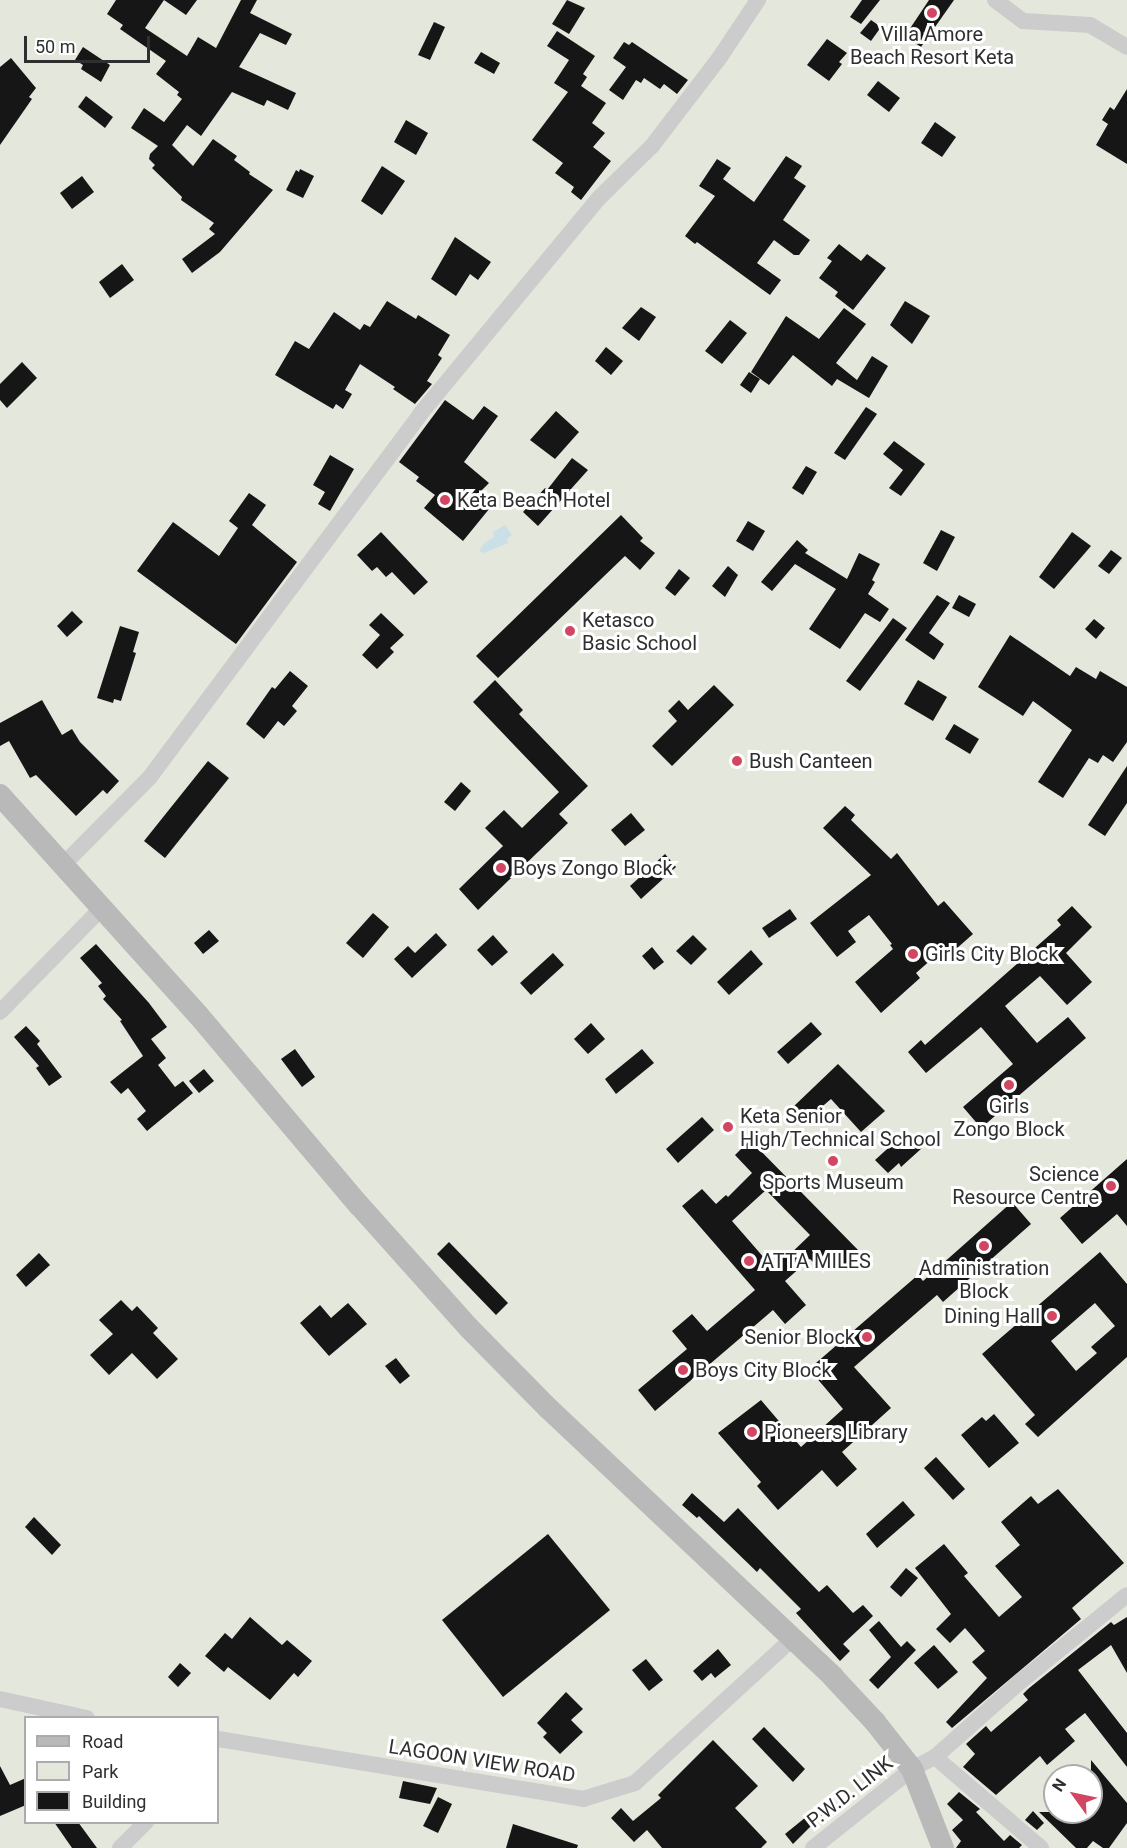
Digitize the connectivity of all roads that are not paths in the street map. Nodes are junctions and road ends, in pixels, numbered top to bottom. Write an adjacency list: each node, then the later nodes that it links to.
1 (758, 0): 5 (street)
2 (995, 0): 3 (street)
3 (1127, 47)
4 (0, 795): 5 (main road)
5 (63, 865): 6 (main road)
6 (102, 908): 7 (street); 9 (main road)
7 (0, 1012)
8 (1127, 1595): 13 (street, P.W.D. LINK)
9 (792, 1639): 12 (street, LAGOON VIEW ROAD); 14 (main road)
10 (0, 1699): 11 (street)
11 (78, 1716)
12 (221, 1743)
13 (935, 1757): 14 (street, P.W.D. LINK); 19 (street)
14 (912, 1769): 17 (street, P.W.D. LINK); 18 (main road)
15 (144, 1824): 16 (street)
16 (120, 1848)
17 (813, 1848)
18 (943, 1848)
19 (1041, 1848)

